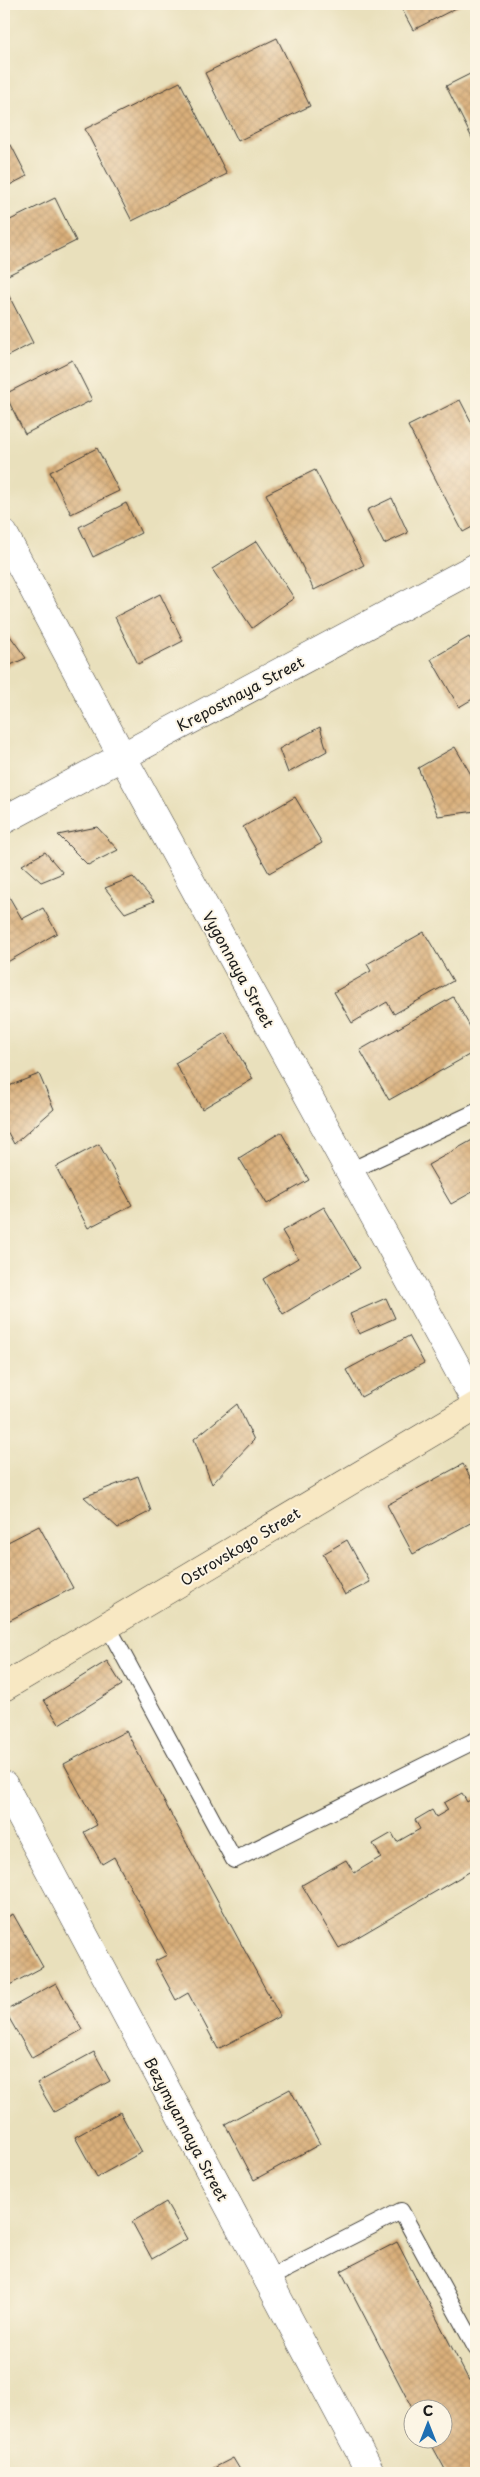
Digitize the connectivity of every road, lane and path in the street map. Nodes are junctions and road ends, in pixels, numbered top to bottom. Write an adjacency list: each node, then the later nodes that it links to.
1 (4, 534): 3 (street, Vygonnaya Street)
2 (476, 567): 3 (street, Krepostnaya Street)
3 (122, 756): 4 (street, Krepostnaya Street); 6 (street, Vygonnaya Street)
4 (4, 820)
5 (476, 1112): 6 (lane)
6 (350, 1171): 7 (street, Vygonnaya Street)
7 (476, 1404): 8 (street, Ostrovskogo Street)
8 (107, 1625): 9 (street, Ostrovskogo Street); 10 (lane)
9 (4, 1687)
10 (476, 1740)
11 (4, 1785): 12 (street, Bezymyannaya Street)
12 (267, 2279): 13 (lane); 14 (street, Bezymyannaya Street)
13 (476, 2348)
14 (371, 2473)

